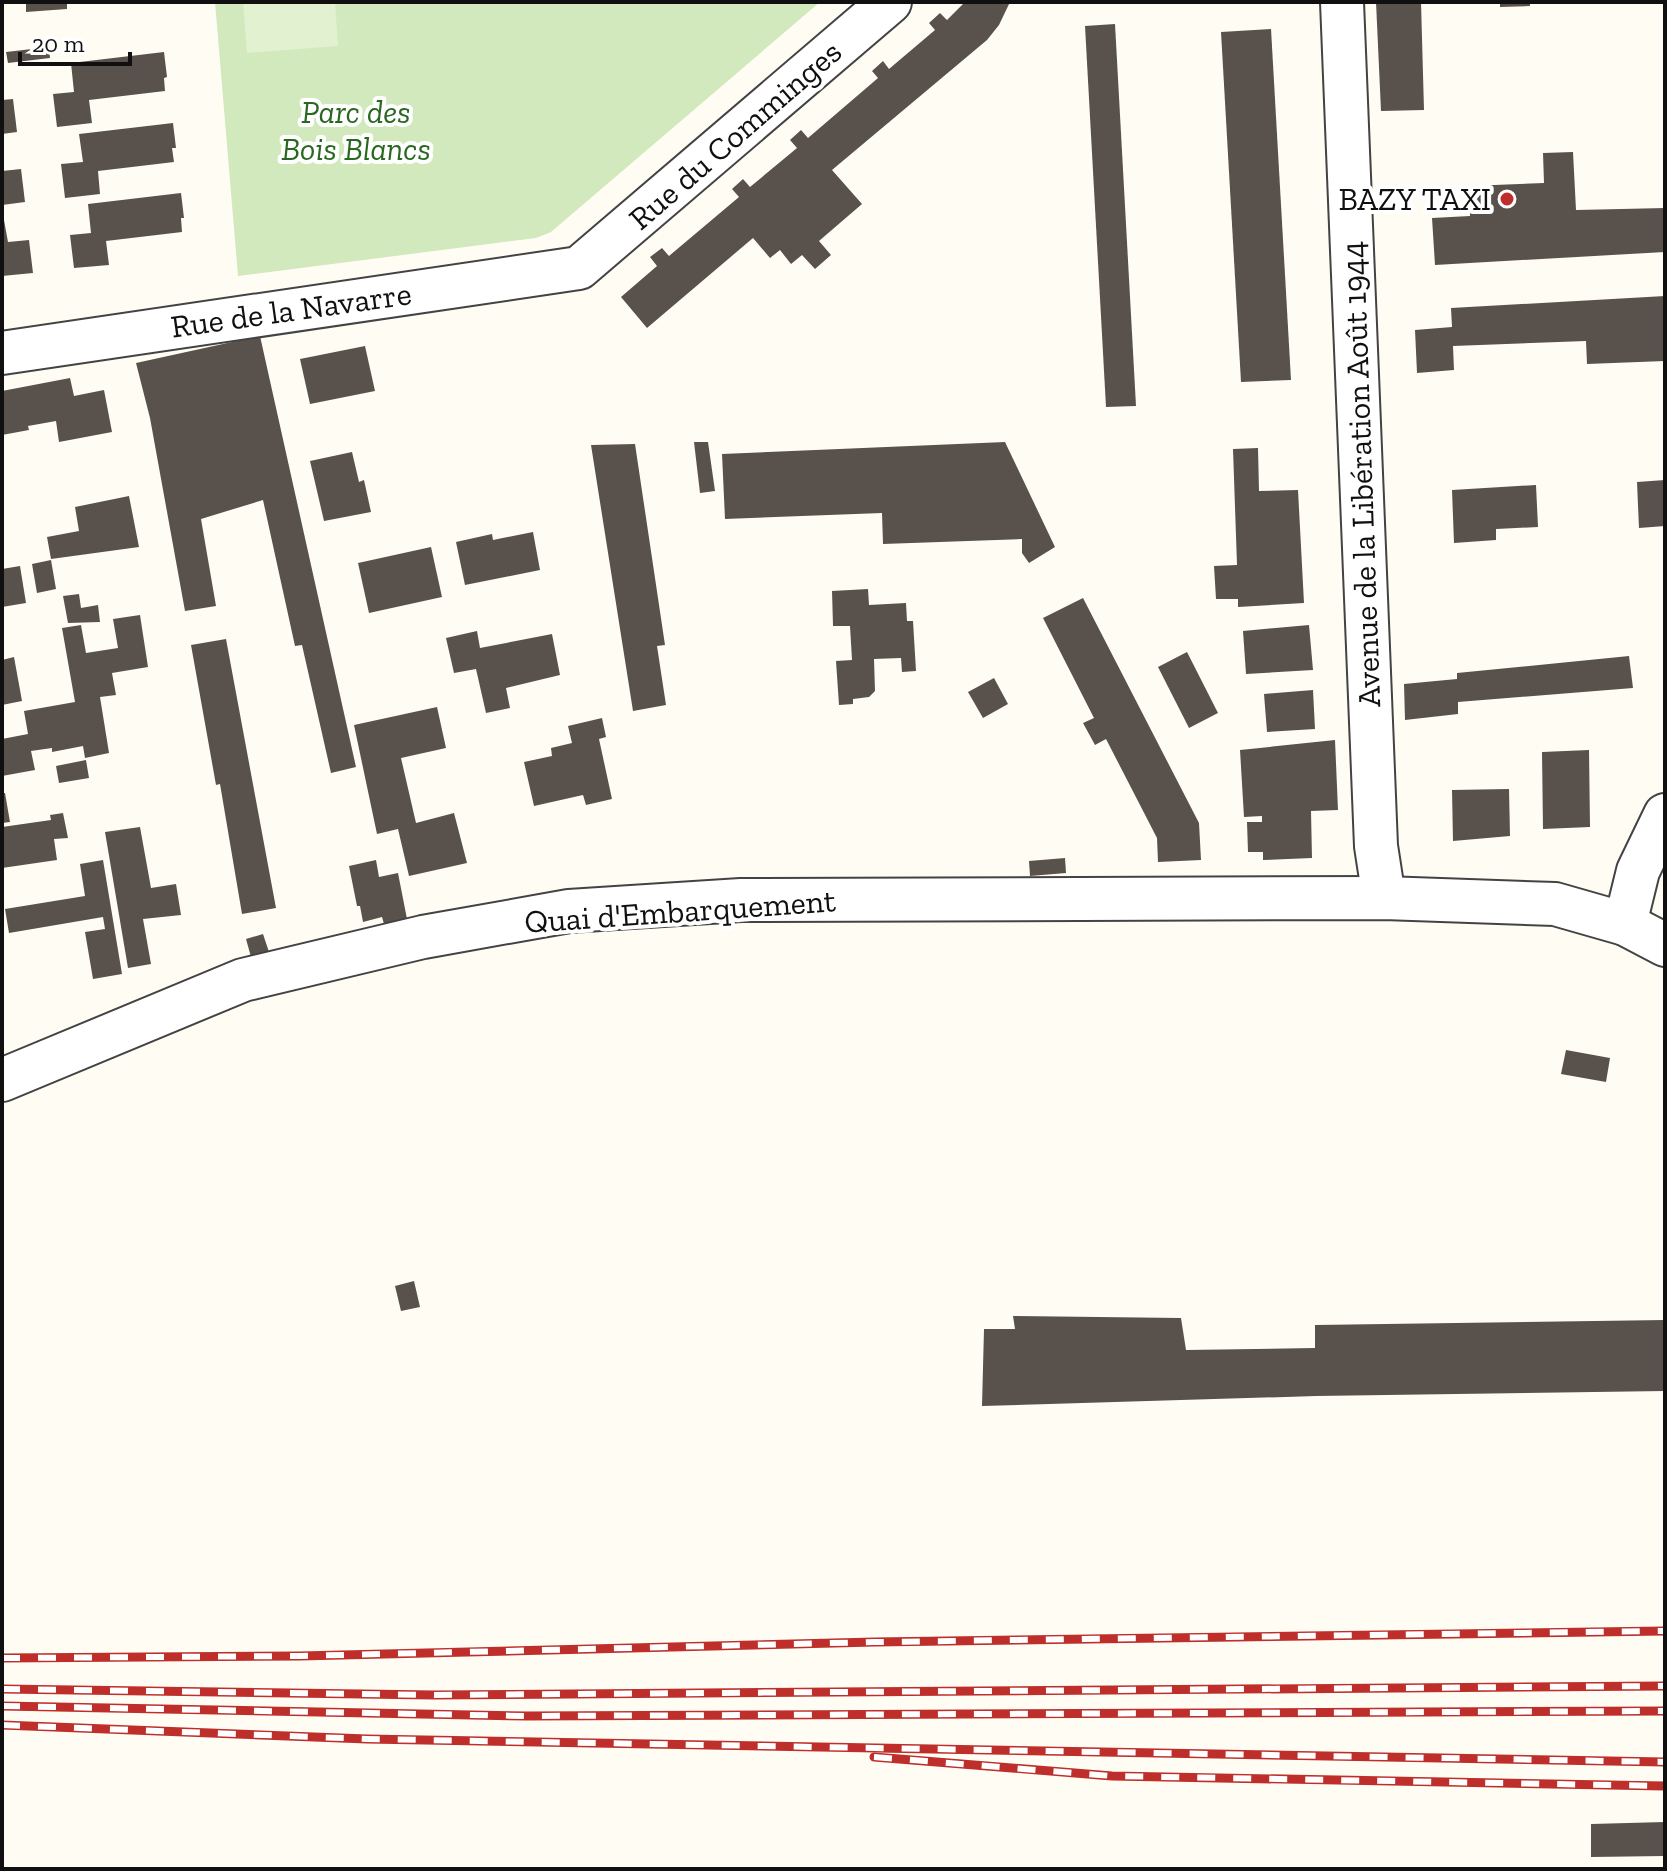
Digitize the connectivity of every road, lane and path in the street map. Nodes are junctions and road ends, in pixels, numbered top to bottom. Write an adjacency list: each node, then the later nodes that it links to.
1 (890, 2): 3 (street, Rue du Comminges)
2 (1342, 2): 6 (street, Avenue de la Libération Août 1944)
3 (579, 268): 4 (street, Rue de la Navarre)
4 (2, 353)
5 (1665, 815): 7 (street)
6 (1384, 898): 7 (street, Quai d'Embarquement); 9 (street, Quai d'Embarquement)
7 (1625, 924): 8 (street, Quai d'Embarquement)
8 (1665, 945)
9 (2, 1080)

